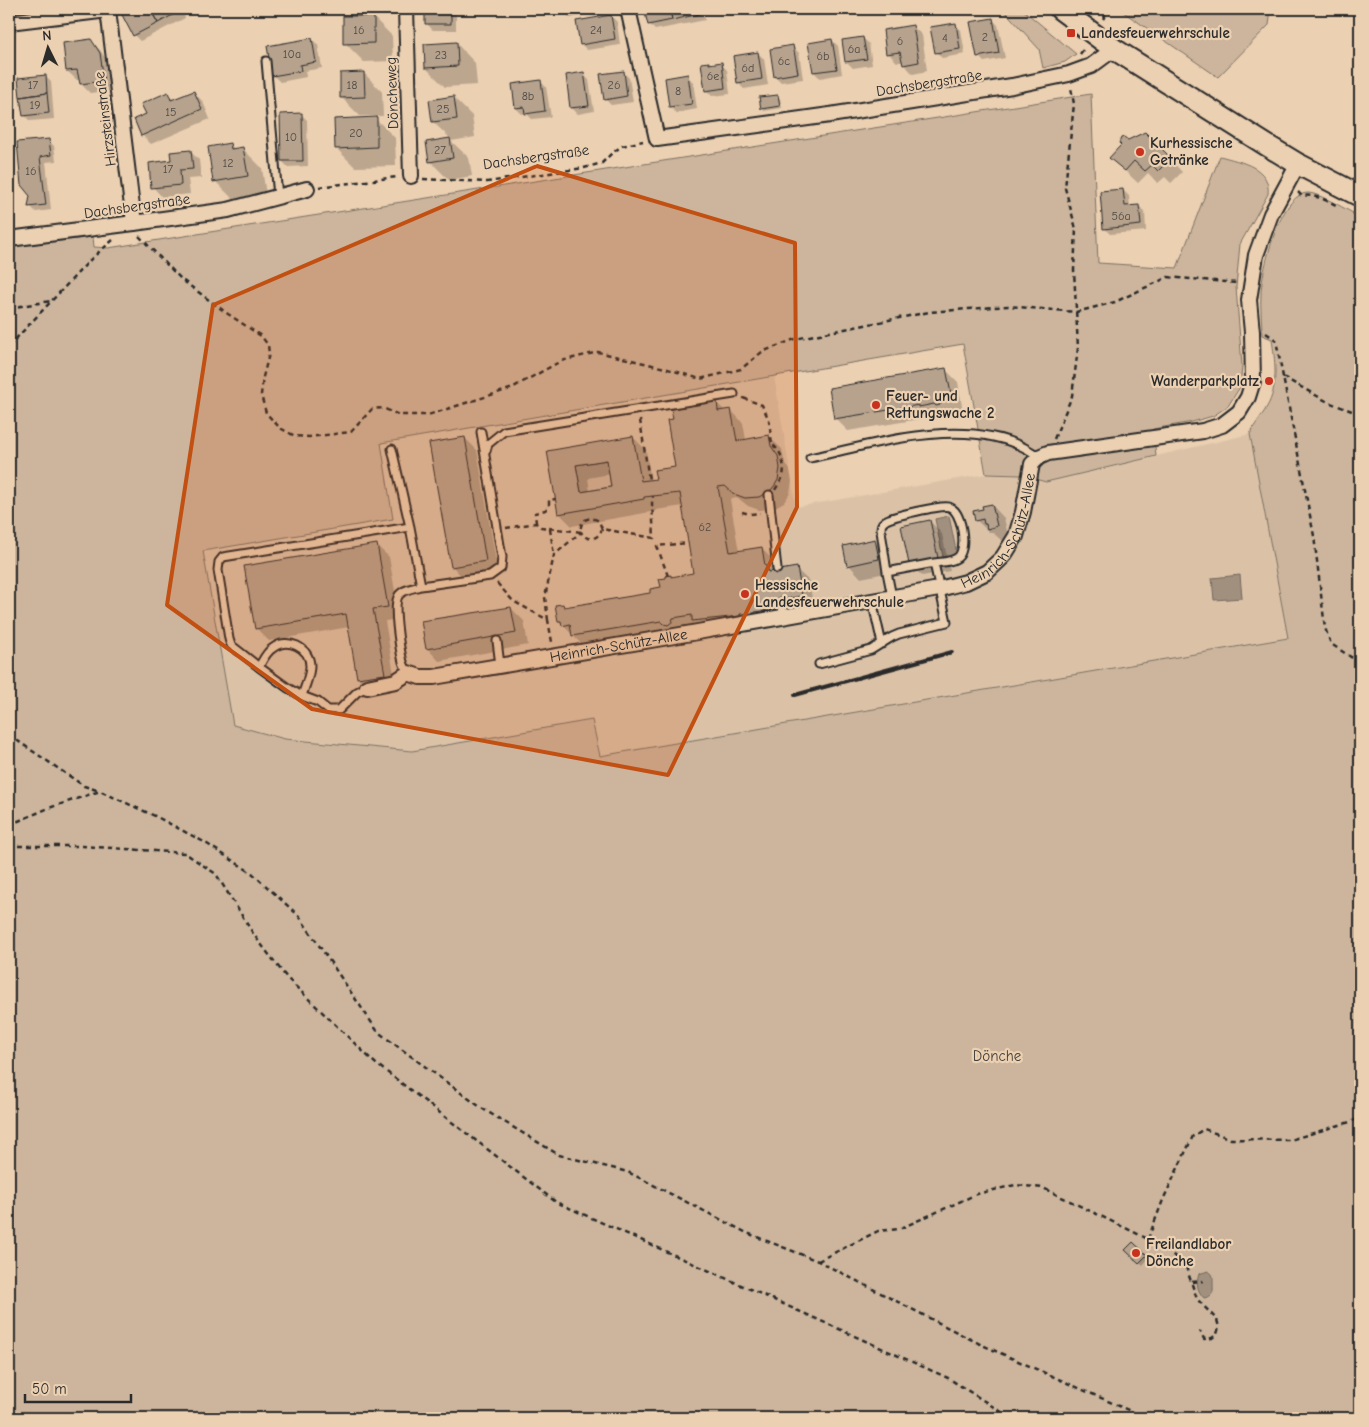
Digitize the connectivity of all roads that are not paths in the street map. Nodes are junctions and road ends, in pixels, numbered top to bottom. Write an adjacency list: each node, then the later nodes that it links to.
1 (406, 9): 9 (street, Döncheweg)
2 (628, 9): 6 (street, Dachsbergstraße)
3 (1060, 9): 6 (main road)
4 (108, 10): 5 (street); 13 (street, Hirzsteinstraße)
5 (9, 22)
6 (1114, 49): 8 (main road)
7 (266, 61): 11 (lane)
8 (1298, 164): 12 (main road); 19 (street, Heinrich-Schütz-Allee)
9 (411, 176)
10 (307, 189): 11 (street, Dachsbergstraße)
11 (278, 196): 13 (street, Dachsbergstraße)
12 (1356, 204)
13 (134, 223): 14 (street, Dachsbergstraße)
14 (9, 239)
15 (734, 394): 18 (lane)
16 (481, 432): 18 (lane)
17 (392, 449): 22 (lane)
18 (485, 454): 26 (lane)
19 (1044, 455): 20 (lane); 27 (street, Heinrich-Schütz-Allee)
20 (810, 458)
21 (769, 495): 24 (lane)
22 (410, 527): 26 (lane); 36 (lane)
23 (934, 563): 25 (lane); 25 (lane); 27 (lane)
24 (777, 569)
25 (887, 572): 28 (lane)
26 (421, 586): 37 (lane)
27 (939, 589): 28 (street, Heinrich-Schütz-Allee); 33 (lane)
28 (892, 597): 29 (street, Heinrich-Schütz-Allee)
29 (872, 600): 31 (street, Heinrich-Schütz-Allee); 33 (lane)
30 (782, 602): 31 (lane)
31 (783, 616): 35 (street, Heinrich-Schütz-Allee)
32 (497, 641): 35 (lane)
33 (882, 644): 34 (lane)
34 (819, 664)
35 (500, 665): 37 (street, Heinrich-Schütz-Allee)
36 (259, 667): 39 (lane); 39 (lane)
37 (408, 673): 38 (street)
38 (367, 687): 39 (lane)
39 (302, 696)

